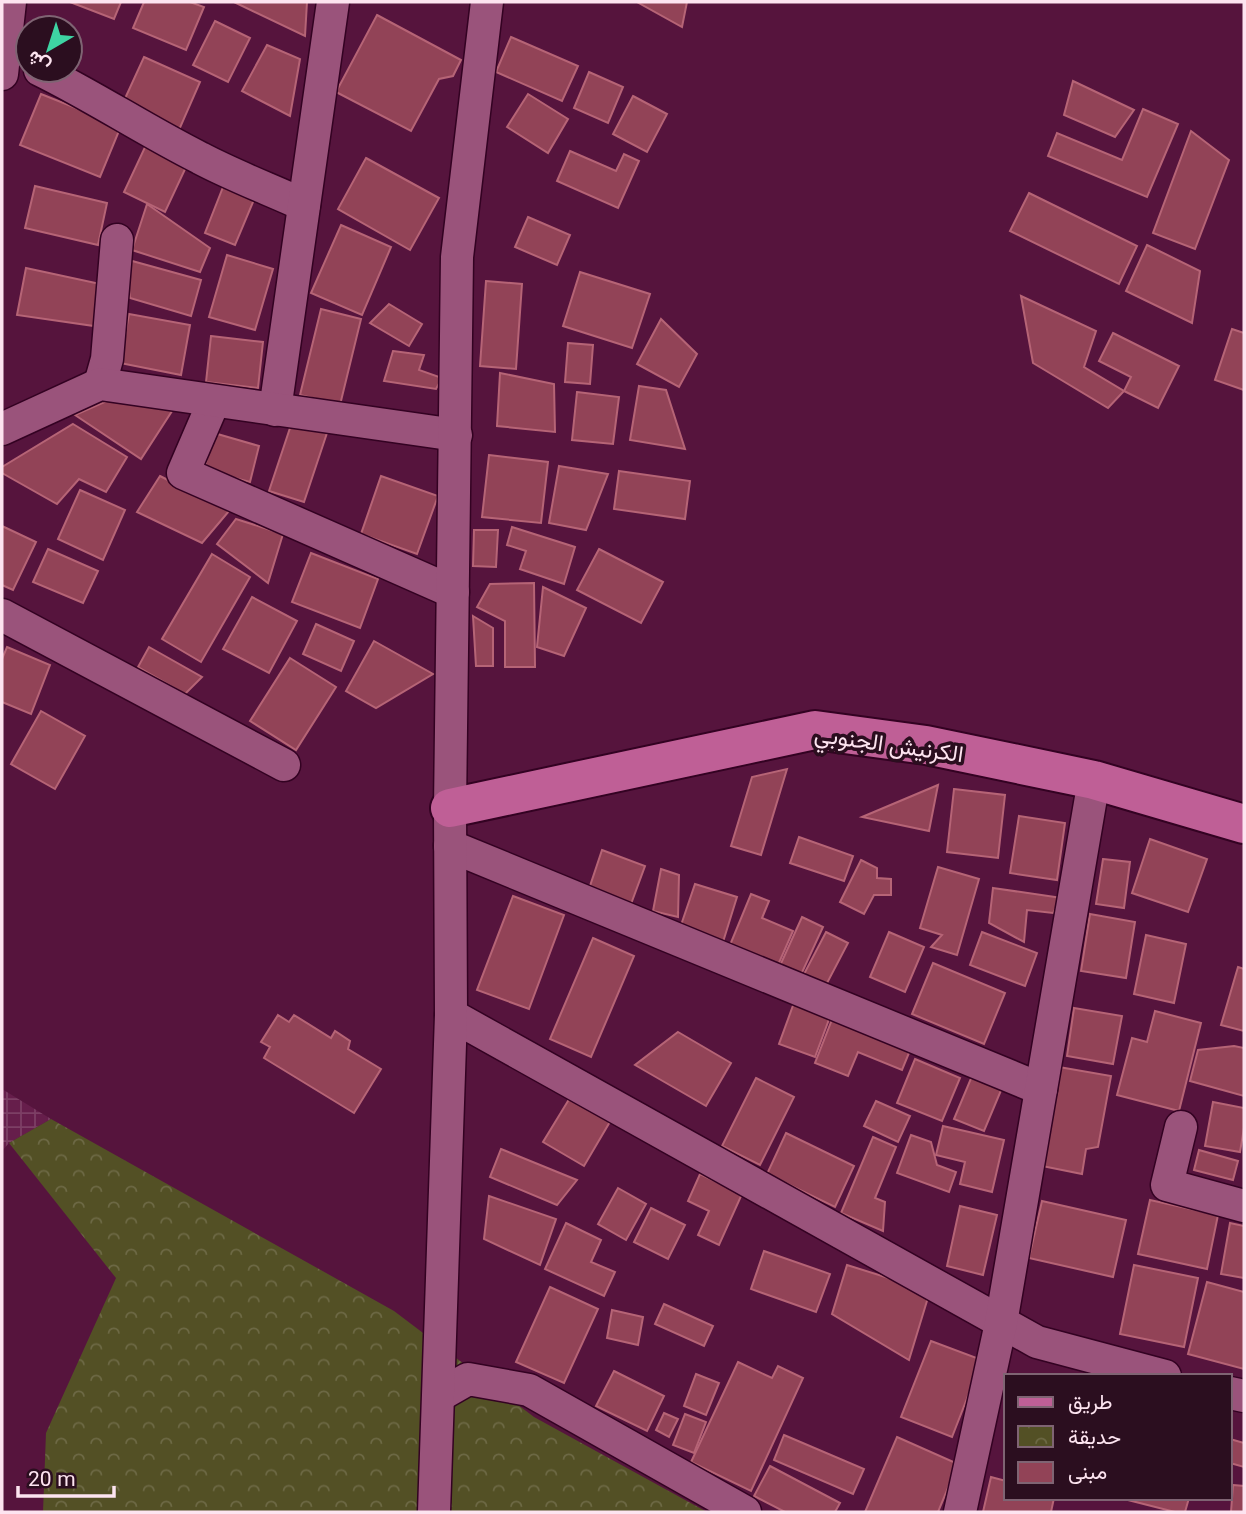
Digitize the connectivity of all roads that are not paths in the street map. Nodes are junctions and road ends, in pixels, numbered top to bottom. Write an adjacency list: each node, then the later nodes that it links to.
1 (10, 2): 4 (street)
2 (333, 2): 6 (street)
3 (486, 2): 12 (street)
4 (11, 64)
5 (68, 84): 6 (street)
6 (303, 205): 10 (street)
7 (117, 240): 8 (street)
8 (100, 384): 9 (street); 11 (street)
9 (214, 401): 10 (street); 13 (street)
10 (275, 410): 12 (street)
11 (2, 429)
12 (456, 435): 13 (street)
13 (453, 592): 17 (street)
14 (2, 615): 15 (street)
15 (284, 765)
16 (1094, 780): 17 (main road, الكرنيش الجنوبي); 18 (main road, الكرنيش الجنوبي); 21 (street)
17 (450, 808): 19 (street)
18 (1244, 824)
19 (450, 846): 20 (street); 21 (street)
20 (451, 1015): 24 (street); 26 (street)
21 (1041, 1089): 24 (street)
22 (1181, 1127): 23 (street)
23 (1244, 1206)
24 (1001, 1323): 25 (street); 29 (street)
25 (1157, 1374)
26 (440, 1395): 27 (street); 28 (street)
27 (434, 1512)
28 (745, 1512)
29 (960, 1512)

